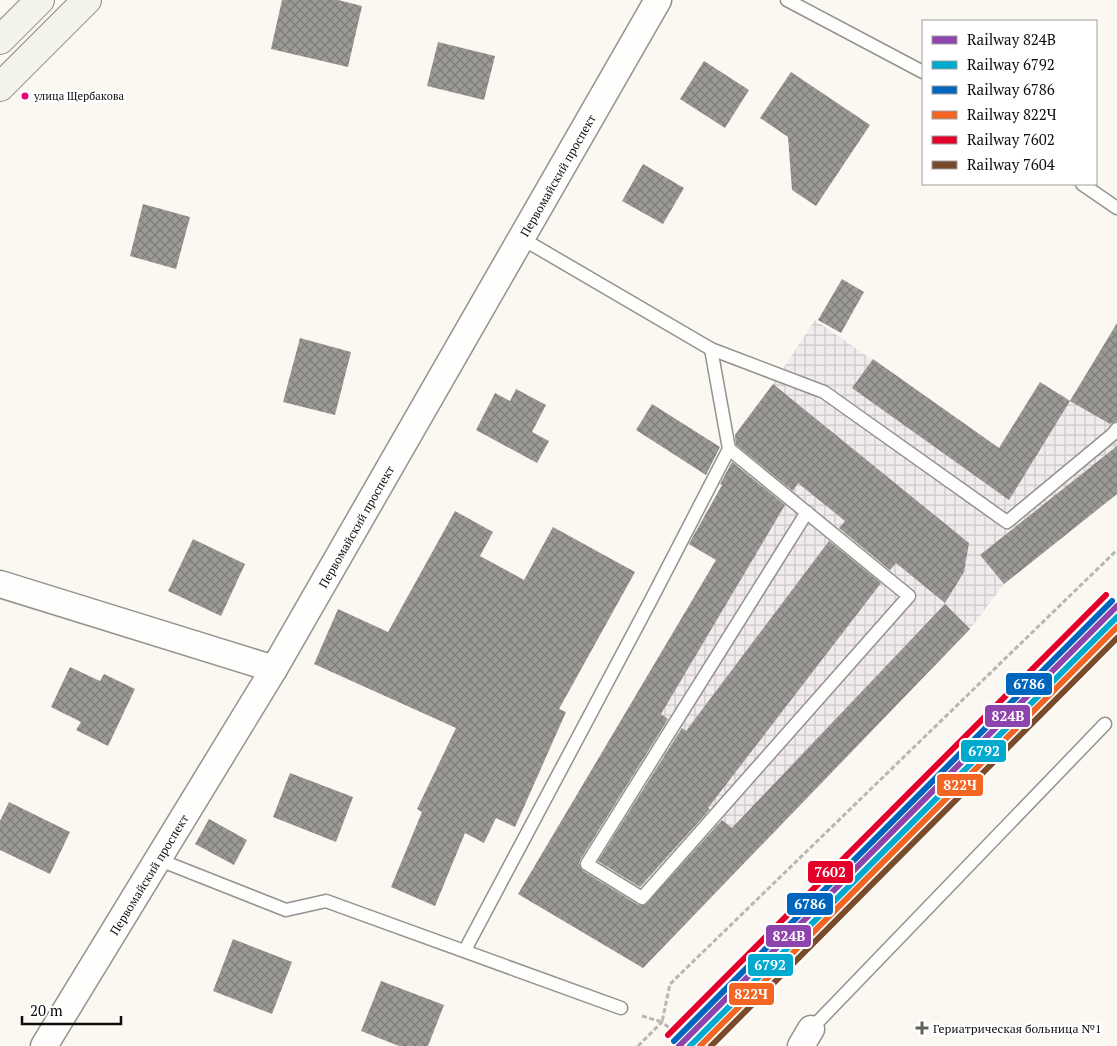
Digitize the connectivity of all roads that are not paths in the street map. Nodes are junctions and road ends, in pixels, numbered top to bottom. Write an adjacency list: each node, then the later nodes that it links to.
1 (40, 0): 5 (street)
2 (86, 0): 7 (street)
3 (658, 0): 10 (street, Первомайский проспект)
4 (787, 0): 6 (lane)
5 (0, 40)
6 (922, 71)
7 (0, 87)
8 (1083, 185): 9 (lane)
9 (1117, 208)
10 (521, 238): 11 (lane); 16 (street, Первомайский проспект)
11 (711, 349): 12 (lane); 13 (lane)
12 (1117, 430)
13 (729, 449): 14 (lane); 19 (lane)
14 (806, 512): 14 (lane)
15 (0, 584): 16 (street)
16 (274, 669): 18 (street, Первомайский проспект)
17 (1105, 724): 21 (lane)
18 (158, 859): 19 (lane); 22 (street, Первомайский проспект)
19 (465, 950): 20 (lane)
20 (621, 1008)
21 (806, 1037)
22 (44, 1046)

